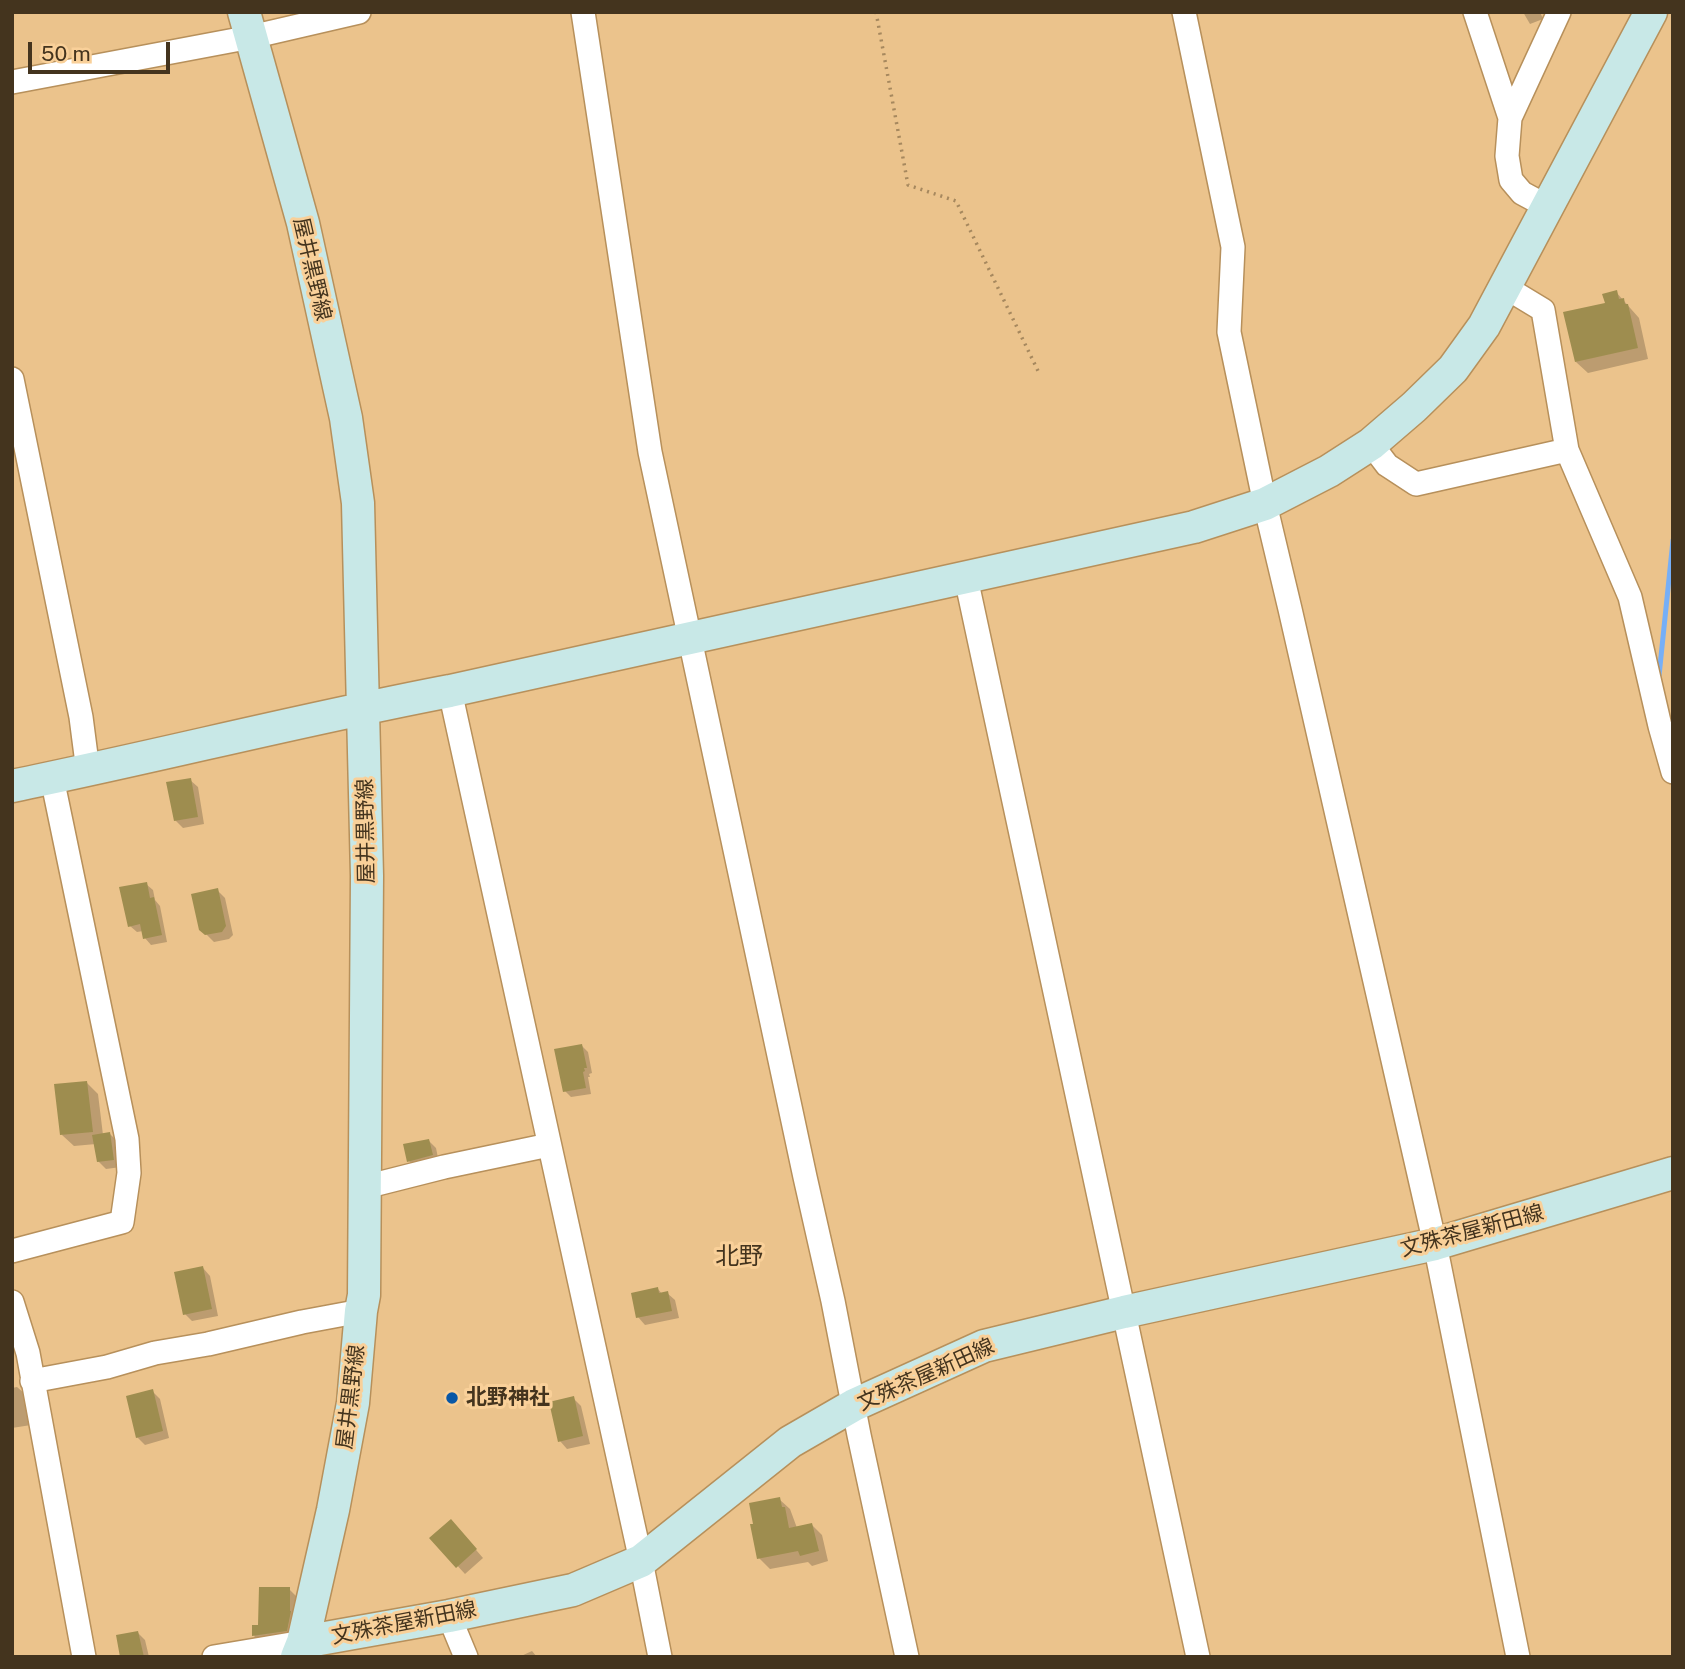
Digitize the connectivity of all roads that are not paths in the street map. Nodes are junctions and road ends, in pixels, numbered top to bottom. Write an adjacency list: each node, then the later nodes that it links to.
1 (359, 12): 7 (street)
2 (583, 12): 17 (street)
3 (1184, 12): 15 (street)
4 (1475, 12): 9 (street)
5 (1559, 12): 9 (street)
6 (1651, 12): 10 (main road)
7 (247, 24): 8 (street); 19 (main road, 屋井黒野線)
8 (12, 82)
9 (1510, 118): 10 (street)
10 (1548, 207): 11 (main road)
11 (1505, 287): 13 (main road); 14 (street)
12 (12, 379): 21 (street)
13 (1371, 444): 14 (street); 15 (main road)
14 (1567, 450): 20 (street)
15 (1265, 504): 16 (main road); 28 (street)
16 (966, 578): 17 (main road); 32 (street)
17 (689, 638): 18 (main road); 34 (street)
18 (450, 691): 19 (main road); 25 (street)
19 (363, 708): 21 (main road); 27 (main road, 屋井黒野線)
20 (1666, 725): 22 (street)
21 (88, 771): 23 (main road)
22 (1673, 772)
23 (52, 778): 24 (main road); 29 (street)
24 (12, 786)
25 (549, 1145): 27 (street); 35 (street)
26 (1673, 1173): 28 (main road, 文殊茶屋新田線)
27 (365, 1187): 31 (main road, 屋井黒野線)
28 (1435, 1244): 32 (main road, 文殊茶屋新田線); 44 (street)
29 (12, 1251)
30 (12, 1302): 33 (street)
31 (361, 1311): 33 (street); 37 (main road, 屋井黒野線)
32 (1124, 1312): 34 (main road, 文殊茶屋新田線); 43 (street)
33 (32, 1381): 38 (street)
34 (855, 1405): 35 (main road, 文殊茶屋新田線); 42 (street)
35 (642, 1561): 36 (main road, 文殊茶屋新田線); 41 (street)
36 (449, 1616): 37 (main road, 文殊茶屋新田線); 40 (street)
37 (300, 1649): 39 (street)
38 (84, 1657)
39 (214, 1657)
40 (466, 1657)
41 (660, 1657)
42 (907, 1657)
43 (1198, 1657)
44 (1518, 1657)

